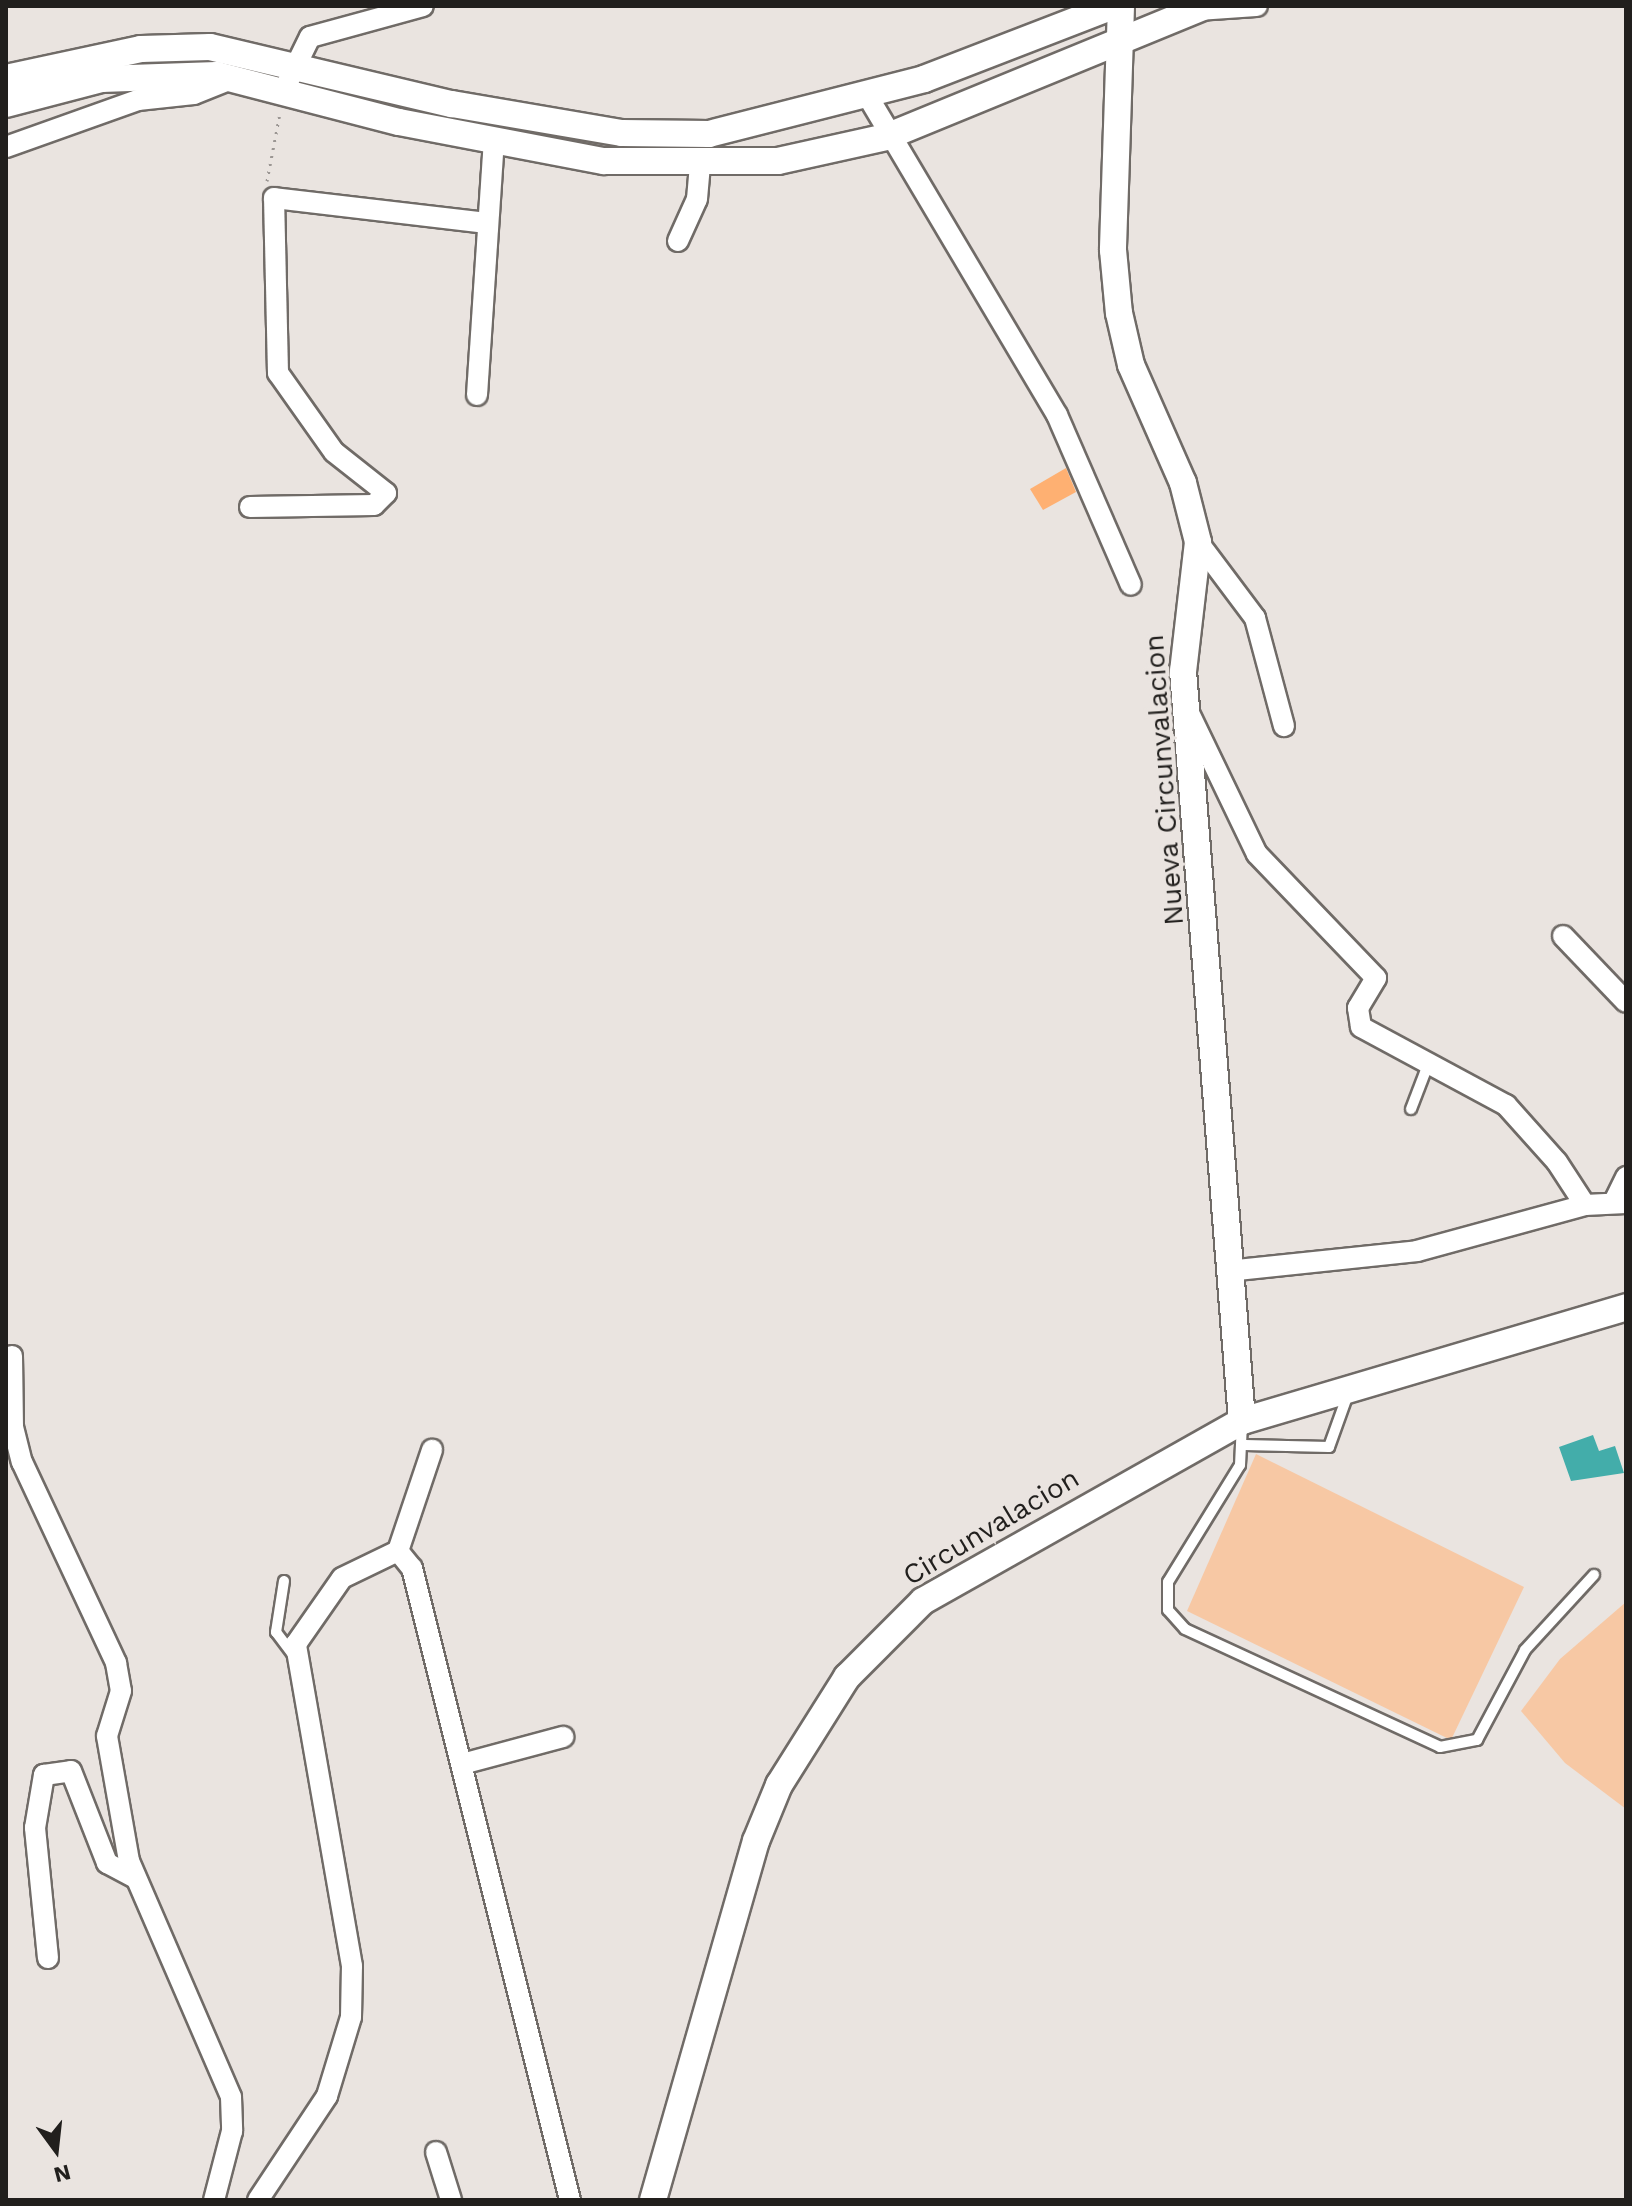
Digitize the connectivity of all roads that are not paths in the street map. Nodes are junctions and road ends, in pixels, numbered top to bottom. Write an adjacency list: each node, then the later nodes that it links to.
1 (423, 6): 7 (street)
2 (1113, 6): 11 (street)
3 (1121, 6): 6 (street, Nueva Circunvalacion)
4 (1257, 6): 5 (street)
5 (1201, 8): 6 (street)
6 (1120, 37): 13 (street); 21 (street, Nueva Circunvalacion)
7 (294, 62): 8 (street); 10 (street); 11 (street)
8 (6, 78)
9 (234, 78): 10 (street); 12 (street); 15 (street)
10 (284, 90): 14 (street)
11 (867, 95): 13 (street)
12 (6, 104)
13 (886, 137): 16 (street); 22 (street)
14 (494, 142): 16 (street); 17 (street)
15 (6, 147)
16 (700, 167): 18 (street)
17 (488, 223): 19 (street); 20 (street)
18 (678, 241)
19 (477, 395)
20 (250, 507)
21 (1198, 542): 23 (street, Nueva Circunvalacion); 24 (street)
22 (1131, 585)
23 (1187, 706): 27 (street); 32 (street, Nueva Circunvalacion)
24 (1284, 726)
25 (1563, 936): 26 (street)
26 (1626, 1002)
27 (1429, 1062): 28 (lane); 31 (street)
28 (1411, 1109)
29 (1626, 1177): 30 (street)
30 (1620, 1202): 31 (street)
31 (1585, 1205): 32 (street)
32 (1228, 1271): 36 (street, Nueva Circunvalacion)
33 (1626, 1307): 35 (street, Circunvalacion)
34 (12, 1356): 44 (street)
35 (1349, 1388): 36 (street, Circunvalacion); 36 (lane)
36 (1243, 1433): 39 (lane); 51 (street, Circunvalacion)
37 (432, 1450): 38 (street)
38 (398, 1551): 41 (street); 43 (street)
39 (1594, 1575)
40 (284, 1581): 41 (lane)
41 (294, 1656): 48 (street)
42 (563, 1737): 43 (street)
43 (462, 1764): 50 (street)
44 (135, 1878): 45 (street); 47 (street)
45 (48, 1958)
46 (436, 2152): 49 (street)
47 (214, 2200)
48 (258, 2200)
49 (451, 2200)
50 (570, 2200)
51 (653, 2200)

